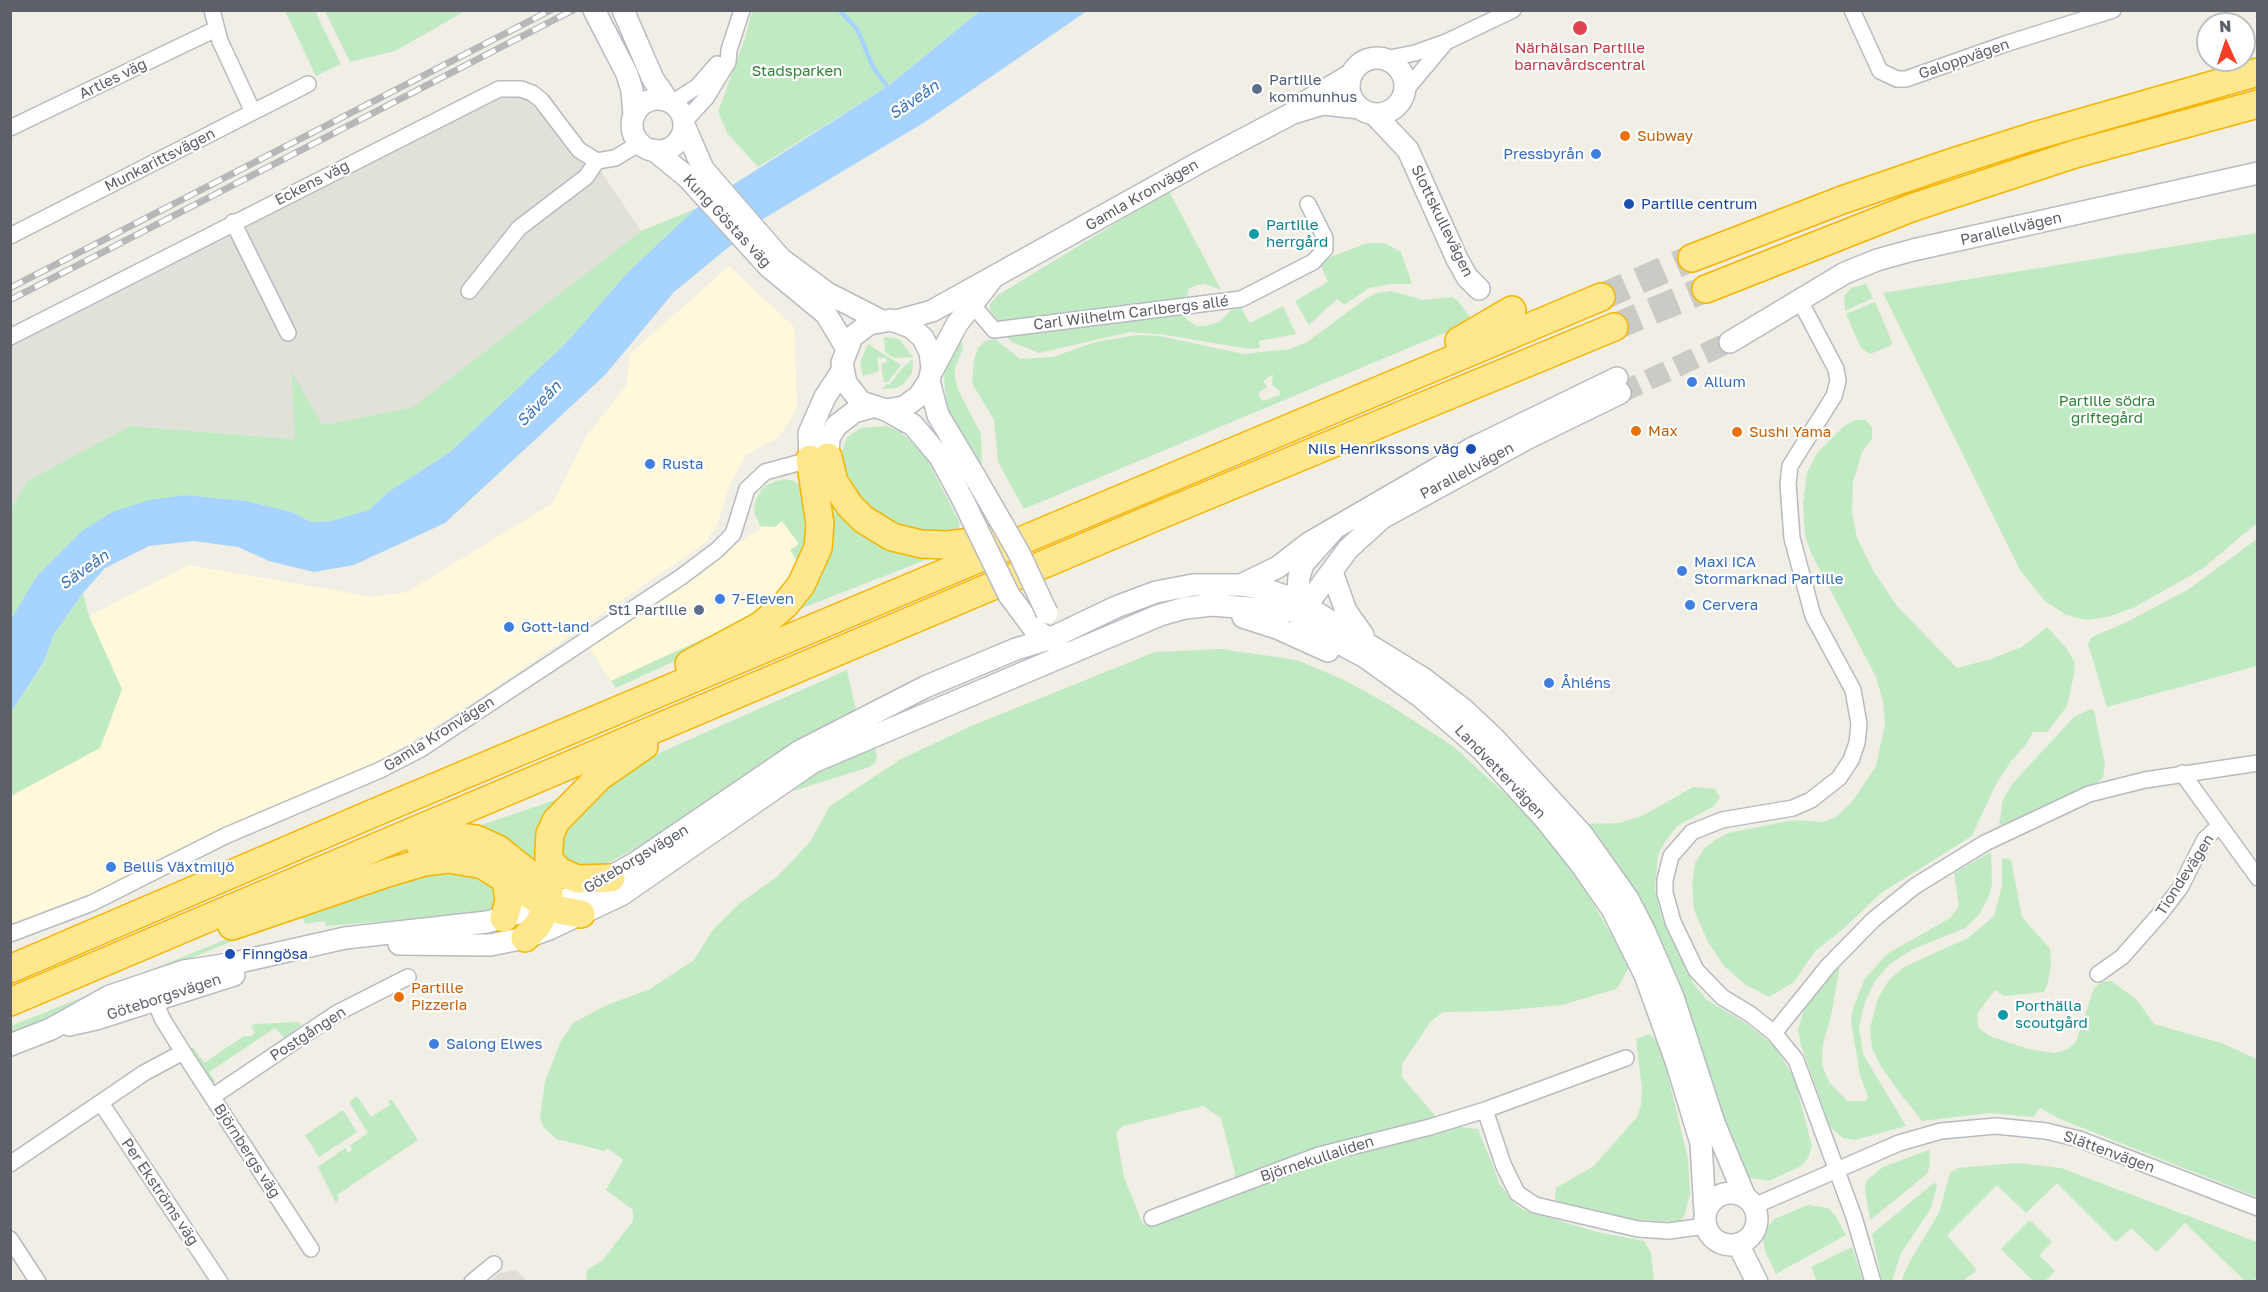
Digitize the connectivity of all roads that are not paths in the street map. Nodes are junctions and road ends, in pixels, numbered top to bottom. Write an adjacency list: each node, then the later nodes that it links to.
1 (212, 10): 8 (street)
2 (594, 10): 21 (street)
3 (623, 10): 16 (street, Kung Göstas väg)
4 (742, 10): 10 (street)
5 (1513, 10): 9 (street)
6 (1852, 10): 7 (street, Galoppvägen)
7 (2113, 10)
8 (216, 29): 19 (street); 23 (street, Artles väg)
9 (1446, 42): 11 (street); 15 (street)
10 (729, 50): 16 (street); 22 (street)
11 (1385, 59): 13 (street); 15 (street)
12 (2258, 72): 33 (highway)
13 (1352, 74): 18 (street); 20 (street, Gamla Kronvägen)
14 (308, 84): 19 (street, Munkarittsvägen)
15 (1404, 94): 18 (street); 25 (street, Slottskullevägen)
16 (670, 102): 21 (street); 22 (street, Kung Göstas väg)
17 (2258, 104): 34 (highway)
18 (1367, 111): 20 (street, Gamla Kronvägen); 25 (street, Slottskullevägen)
19 (253, 112): 31 (street, Munkarittsvägen)
20 (1293, 113): 38 (street, Gamla Kronvägen)
21 (634, 116): 24 (street)
22 (684, 124): 24 (street); 28 (street, Kung Göstas väg)
23 (10, 128)
24 (647, 147): 26 (street); 28 (street, Kung Göstas väg)
25 (1408, 150): 35 (street, Slottskullevägen)
26 (597, 161): 30 (street, Eckens väg); 36 (street)
27 (2258, 173): 39 (street, Parallellvägen)
28 (707, 188): 32 (street, Kung Göstas väg)
29 (1308, 204): 38 (street, Carl Wilhelm Carlbergs allé)
30 (233, 222): 43 (street); 45 (street, Eckens väg)
31 (10, 236)
32 (756, 243): 41 (street, Kung Göstas väg); 46 (street, Kung Göstas väg)
33 (1692, 258)
34 (1706, 288)
35 (1479, 289)
36 (469, 291)
37 (1601, 297): 49 (highway)
38 (968, 299): 41 (street, Gamla Kronvägen); 48 (street, Gamla Kronvägen)
39 (1799, 299): 44 (street, Parallellvägen); 86 (street)
40 (1512, 310): 49 (highway)
41 (888, 321): 46 (street); 48 (street)
42 (1614, 327): 66 (highway)
43 (288, 333)
44 (1727, 336)
45 (10, 337)
46 (846, 347): 47 (street)
47 (842, 371): 50 (street); 51 (street)
48 (930, 377): 50 (street); 59 (street, bridge)
49 (1373, 392): 52 (highway)
50 (879, 409): 51 (street); 60 (street, bridge)
51 (819, 458): 52 (highway); 75 (highway); 78 (street, Gamla Kronvägen)
52 (1071, 520): 75 (highway)
53 (1334, 529): 54 (street, Parallellvägen); 55 (street, Parallellvägen); 57 (street, Parallellvägen)
54 (1332, 572): 57 (street, Parallellvägen); 64 (street)
55 (1241, 585): 57 (street, Landvettervägen); 58 (street, Landvettervägen)
56 (1212, 605): 57 (street); 63 (street, Landvettervägen); 64 (street, Landvettervägen)
57 (1299, 605): 64 (street, Landvettervägen)
58 (1116, 607): 59 (street); 61 (street, Göteborgsvägen)
59 (1047, 613): 61 (street)
60 (1022, 625): 61 (street); 62 (street)
61 (1050, 639): 62 (street, Göteborgsvägen); 63 (street); 65 (street)
62 (1016, 649): 72 (street, Göteborgsvägen)
63 (1073, 651): 65 (street, Landvettervägen)
64 (1368, 651): 95 (street, Landvettervägen); 98 (street, Landvettervägen)
65 (1032, 669): 76 (street, Göteborgsvägen)
66 (704, 708): 70 (highway); 71 (highway)
67 (2258, 763): 68 (street)
68 (2182, 774): 69 (street); 86 (street)
69 (2219, 826): 73 (street); 81 (street, Tiondevägen)
70 (551, 862): 72 (highway); 76 (highway)
71 (310, 876): 76 (highway); 83 (highway)
72 (611, 878): 76 (street, Göteborgsvägen)
73 (2258, 878)
74 (506, 879): 76 (highway); 77 (highway); 83 (highway)
75 (203, 888): 80 (highway)
76 (561, 902): 77 (street, Göteborgsvägen); 79 (highway)
77 (504, 918): 84 (street, Göteborgsvägen)
78 (10, 934)
79 (525, 939): 84 (street, Göteborgsvägen)
80 (10, 969)
81 (2098, 974)
82 (408, 977): 90 (street, Postgången)
83 (48, 986): 85 (highway)
84 (150, 992): 87 (street, Göteborgsvägen); 88 (street, Björnbergs väg)
85 (10, 1002)
86 (1774, 1033): 94 (street)
87 (10, 1045)
88 (183, 1052): 90 (street, Björnbergs väg); 91 (street)
89 (1626, 1058): 92 (street, Björnekullaliden)
90 (212, 1097): 101 (street, Björnbergs väg)
91 (100, 1103): 93 (street); 104 (street, Per Ekströms väg)
92 (1485, 1110): 97 (street, Björnekullaliden); 98 (street)
93 (10, 1164)
94 (1836, 1169): 95 (street, Slättenvägen); 96 (street, Slättenvägen); 107 (street)
95 (1749, 1202): 98 (street); 100 (street)
96 (2258, 1208)
97 (1152, 1218)
98 (1705, 1219): 100 (street)
99 (10, 1239): 103 (street)
100 (1738, 1244): 106 (street)
101 (311, 1249)
102 (494, 1264): 105 (street)
103 (38, 1281)
104 (220, 1281)
105 (472, 1281)
106 (1757, 1281)
107 (1873, 1281)

